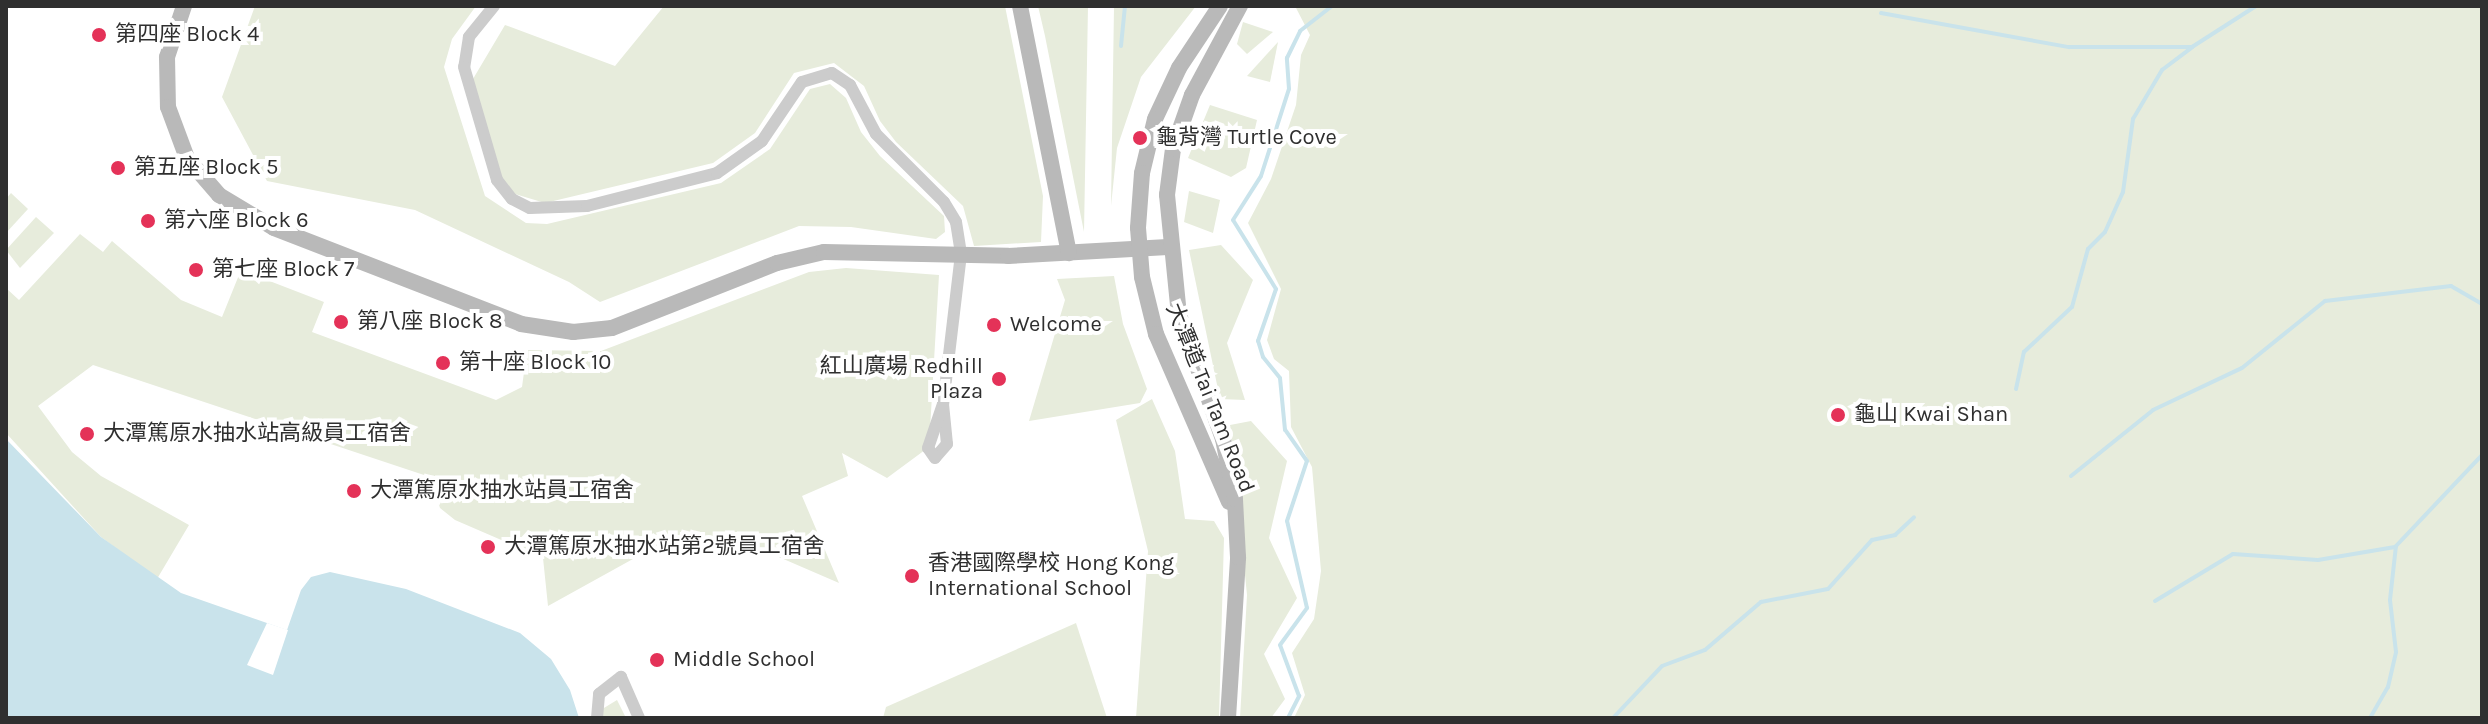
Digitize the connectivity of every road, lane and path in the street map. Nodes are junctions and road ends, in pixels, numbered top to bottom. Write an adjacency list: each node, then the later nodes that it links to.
1 (184, 6): 9 (street)
2 (494, 6): 9 (street)
3 (1020, 6): 8 (street)
4 (1220, 6): 7 (street, 大潭道 Tai Tam Road)
5 (1240, 6): 6 (street, 大潭道 Tai Tam Road)
6 (1168, 247): 7 (street); 11 (street, 大潭道 Tai Tam Road)
7 (1139, 250): 8 (street); 11 (street, 大潭道 Tai Tam Road)
8 (1069, 253): 9 (street)
9 (961, 254): 10 (street)
10 (943, 404)
11 (1238, 539): 14 (street, 大潭道 Tai Tam Road)
12 (597, 718): 13 (street)
13 (639, 718)
14 (1228, 718)

